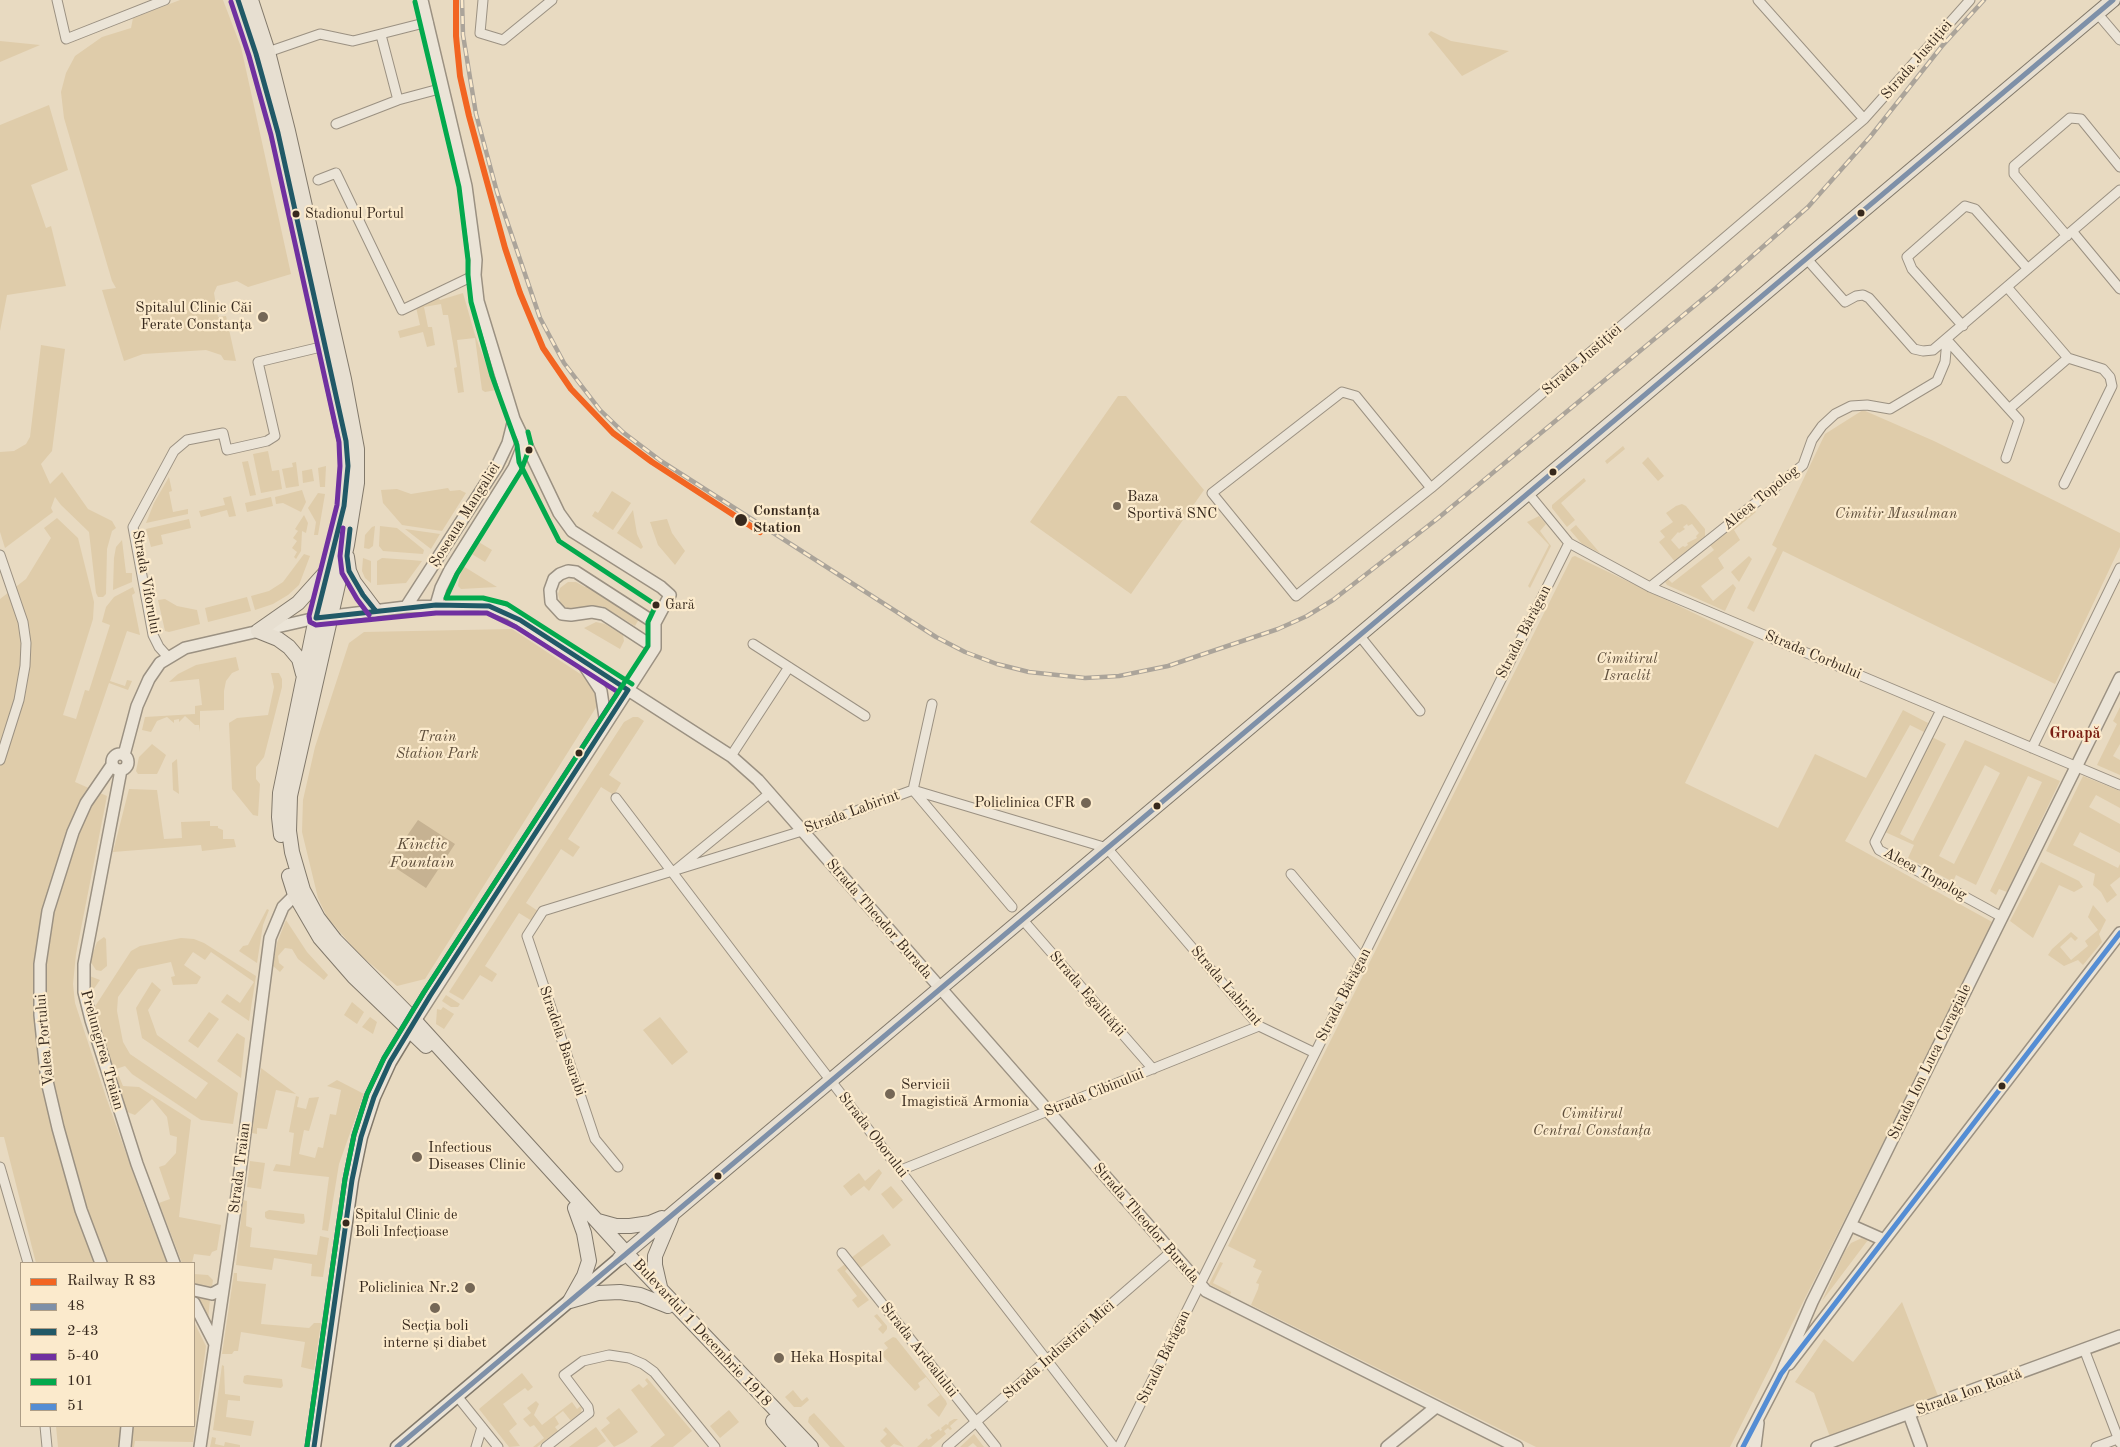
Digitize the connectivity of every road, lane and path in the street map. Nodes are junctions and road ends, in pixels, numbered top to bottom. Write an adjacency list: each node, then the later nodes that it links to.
1 (57, 0): 2 (street)
2 (165, 0)
3 (238, 0): 31 (main road, Bulevardul 1 Decembrie 1918)
4 (251, 0): 15 (main road)
5 (422, 0): 12 (street)
6 (482, 0): 7 (street)
7 (552, 0)
8 (1758, 0): 18 (street)
9 (1970, 0): 18 (street, Strada Justiției)
10 (2113, 0): 11 (main road)
11 (2097, 13): 14 (street); 24 (main road)
12 (428, 22): 13 (street); 16 (street)
13 (380, 35): 15 (street); 17 (street)
14 (2120, 40)
15 (268, 52): 41 (main road)
16 (443, 88): 17 (street); 26 (street)
17 (398, 100): 19 (street)
18 (1864, 119): 38 (street, Strada Justiției)
19 (336, 124)
20 (2120, 167): 23 (street)
21 (318, 180): 26 (street)
22 (2120, 190): 23 (street)
23 (2069, 234): 25 (street); 28 (street)
24 (1806, 258): 30 (street); 39 (main road)
25 (2028, 269): 27 (street); 29 (street)
26 (474, 275): 34 (street)
27 (2007, 287): 29 (street); 32 (street)
28 (2120, 289)
29 (1962, 326): 30 (street)
30 (1947, 340): 33 (street); 45 (street, Aleea Topolog)
31 (325, 346): 44 (main road, Bulevardul 1 Decembrie 1918); 56 (street, Strada Viforului)
32 (2068, 358): 33 (street); 37 (street)
33 (2009, 409): 36 (street)
34 (514, 419): 35 (street); 47 (street, Șoseaua Mangaliei)
35 (524, 443): 46 (street, Șoseaua Mangaliei); 51 (street)
36 (2006, 458)
37 (2064, 484)
38 (1431, 488): 38 (street, Strada Justiției)
39 (1528, 493): 40 (street, Strada Corbului); 53 (main road)
40 (1569, 543): 45 (street, Strada Corbului); 86 (street, Strada Bărăgan)
41 (347, 545): 48 (main road); 49 (main road, Bulevardul 1 Decembrie 1918)
42 (0, 555): 69 (street)
43 (2120, 568): 67 (street)
44 (328, 569): 50 (main road, Bulevardul 1 Decembrie 1918); 52 (main road)
45 (1650, 587): 63 (street, Strada Corbului)
46 (436, 605): 47 (street, Strada Theodor Burada); 57 (street, Strada Theodor Burada)
47 (406, 607): 48 (street, Strada Theodor Burada)
48 (375, 610): 49 (street, Strada Theodor Burada)
49 (331, 616): 50 (street); 88 (main road, Bulevardul 1 Decembrie 1918)
50 (316, 618): 52 (street); 59 (main road, Bulevardul 1 Decembrie 1918)
51 (654, 623): 55 (street); 55 (street)
52 (258, 631): 56 (street); 59 (main road)
53 (1359, 635): 64 (street); 77 (main road)
54 (753, 644): 58 (street)
55 (655, 648): 61 (street)
56 (168, 657): 71 (street, Valea Portului)
57 (578, 658): 61 (street, Strada Theodor Burada); 66 (street)
58 (789, 667): 65 (street); 68 (street)
59 (304, 676): 80 (main road, Bulevardul 1 Decembrie 1918)
60 (2120, 678): 70 (street, Strada Ion Luca Caragiale)
61 (628, 690): 66 (street); 68 (street, Strada Theodor Burada)
62 (932, 704): 73 (street)
63 (1942, 710): 67 (street, Strada Corbului); 83 (street, Aleea Topolog)
64 (1420, 711)
65 (865, 716)
66 (606, 724): 88 (street)
67 (2032, 748): 70 (street, Strada Corbului)
68 (731, 756): 74 (street, Strada Theodor Burada)
69 (0, 760)
70 (2076, 767): 72 (street, Strada Corbului); 83 (street, Strada Ion Luca Caragiale)
71 (117, 768): 106 (street, Valea Portului); 107 (street, Prelungirea Traian)
72 (2120, 785)
73 (913, 790): 76 (street, Strada Labirint); 77 (street, Strada Labirint); 81 (street)
74 (770, 793): 76 (street, Strada Theodor Burada); 78 (street)
75 (616, 798): 78 (street, Strada Oborului)
76 (802, 831): 78 (street, Strada Labirint); 87 (street, Strada Theodor Burada)
77 (1107, 848): 84 (main road); 89 (street, Strada Labirint)
78 (673, 872): 82 (street, Strada Labirint); 92 (street, Strada Oborului)
79 (1290, 874): 86 (street)
80 (295, 895): 88 (main road, Bulevardul 1 Decembrie 1918); 109 (street, Strada Traian)
81 (1012, 908)
82 (543, 911): 95 (street, Stradela Basarabi)
83 (2002, 917): 100 (street, Strada Ion Luca Caragiale)
84 (1022, 919): 87 (main road); 91 (street, Strada Egalității)
85 (2120, 933): 101 (street)
86 (1362, 959): 90 (street, Strada Bărăgan)
87 (940, 988): 92 (main road); 93 (street, Strada Theodor Burada)
88 (413, 1025): 97 (main road, Bulevardul 1 Decembrie 1918); 99 (main road, Bulevardul 1 Decembrie 1918); 133 (main road)
89 (1259, 1026): 90 (street, Strada Labirint); 91 (street, Strada Cibinului)
90 (1315, 1053): 108 (street, Strada Bărăgan)
91 (1153, 1069): 93 (street, Strada Cibinului)
92 (831, 1080): 96 (street, Strada Oborului); 98 (main road)
93 (1048, 1111): 96 (street, Strada Cibinului); 102 (street, Strada Theodor Burada)
94 (0, 1167): 105 (street)
95 (618, 1168)
96 (901, 1170): 118 (street, Strada Oborului)
97 (575, 1208): 104 (main road, Bulevardul 1 Decembrie 1918); 112 (main road)
98 (672, 1214): 99 (main road); 104 (main road); 111 (main road)
99 (596, 1220): 104 (main road, Bulevardul 1 Decembrie 1918)
100 (1850, 1225): 101 (street); 119 (street, Strada Ion Luca Caragiale)
101 (1884, 1240): 119 (street)
102 (1171, 1252): 108 (street, Strada Theodor Burada); 118 (street, Strada Industriei Mici)
103 (842, 1253): 124 (street, Strada Ardealului)
104 (623, 1255): 111 (main road, Bulevardul 1 Decembrie 1918); 112 (main road); 114 (main road, Bulevardul 1 Decembrie 1918)
105 (28, 1262)
106 (101, 1262)
107 (174, 1262)
108 (1199, 1284): 121 (street, Strada Theodor Burada); 144 (street, Strada Bărăgan)
109 (223, 1288): 110 (street); 116 (street, Strada Traian)
110 (195, 1290)
111 (662, 1290): 140 (main road, Bulevardul 1 Decembrie 1918)
112 (570, 1301): 114 (main road); 120 (main road)
113 (195, 1305): 116 (street)
114 (668, 1306): 139 (main road, Bulevardul 1 Decembrie 1918)
115 (2120, 1336): 117 (street, Strada Ion Roată)
116 (215, 1344): 132 (street, Strada Traian)
117 (2084, 1349): 122 (street, Strada Ion Roată); 128 (street)
118 (1046, 1360): 124 (street, Strada Industriei Mici); 143 (street, Strada Oborului)
119 (1781, 1374): 123 (street, Strada Ion Luca Caragiale)
120 (457, 1396): 125 (street); 129 (main road)
121 (1436, 1406): 145 (street); 146 (street, Strada Theodor Burada)
122 (1909, 1414): 149 (street, Strada Ion Roată); 150 (street)
123 (1759, 1416): 147 (street, Strada Ion Luca Caragiale); 148 (street)
124 (976, 1422): 141 (street, Strada Industriei Mici); 142 (street, Strada Ardealului)
125 (482, 1426): 135 (street); 136 (street)
126 (45, 1427): 130 (street)
127 (127, 1427): 131 (street)
128 (2120, 1440): 151 (street)
129 (406, 1442): 134 (main road)
130 (47, 1447)
131 (125, 1447)
132 (200, 1447)
133 (314, 1447)
134 (397, 1447)
135 (476, 1447)
136 (498, 1447)
137 (546, 1447): 138 (street)
138 (716, 1447)
139 (796, 1447)
140 (811, 1447)
141 (947, 1447)
142 (996, 1447)
143 (1114, 1447)
144 (1119, 1447)
145 (1387, 1447)
146 (1517, 1447)
147 (1743, 1447)
148 (1755, 1447)
149 (1817, 1447)
150 (1921, 1447)
151 (2096, 1447)

